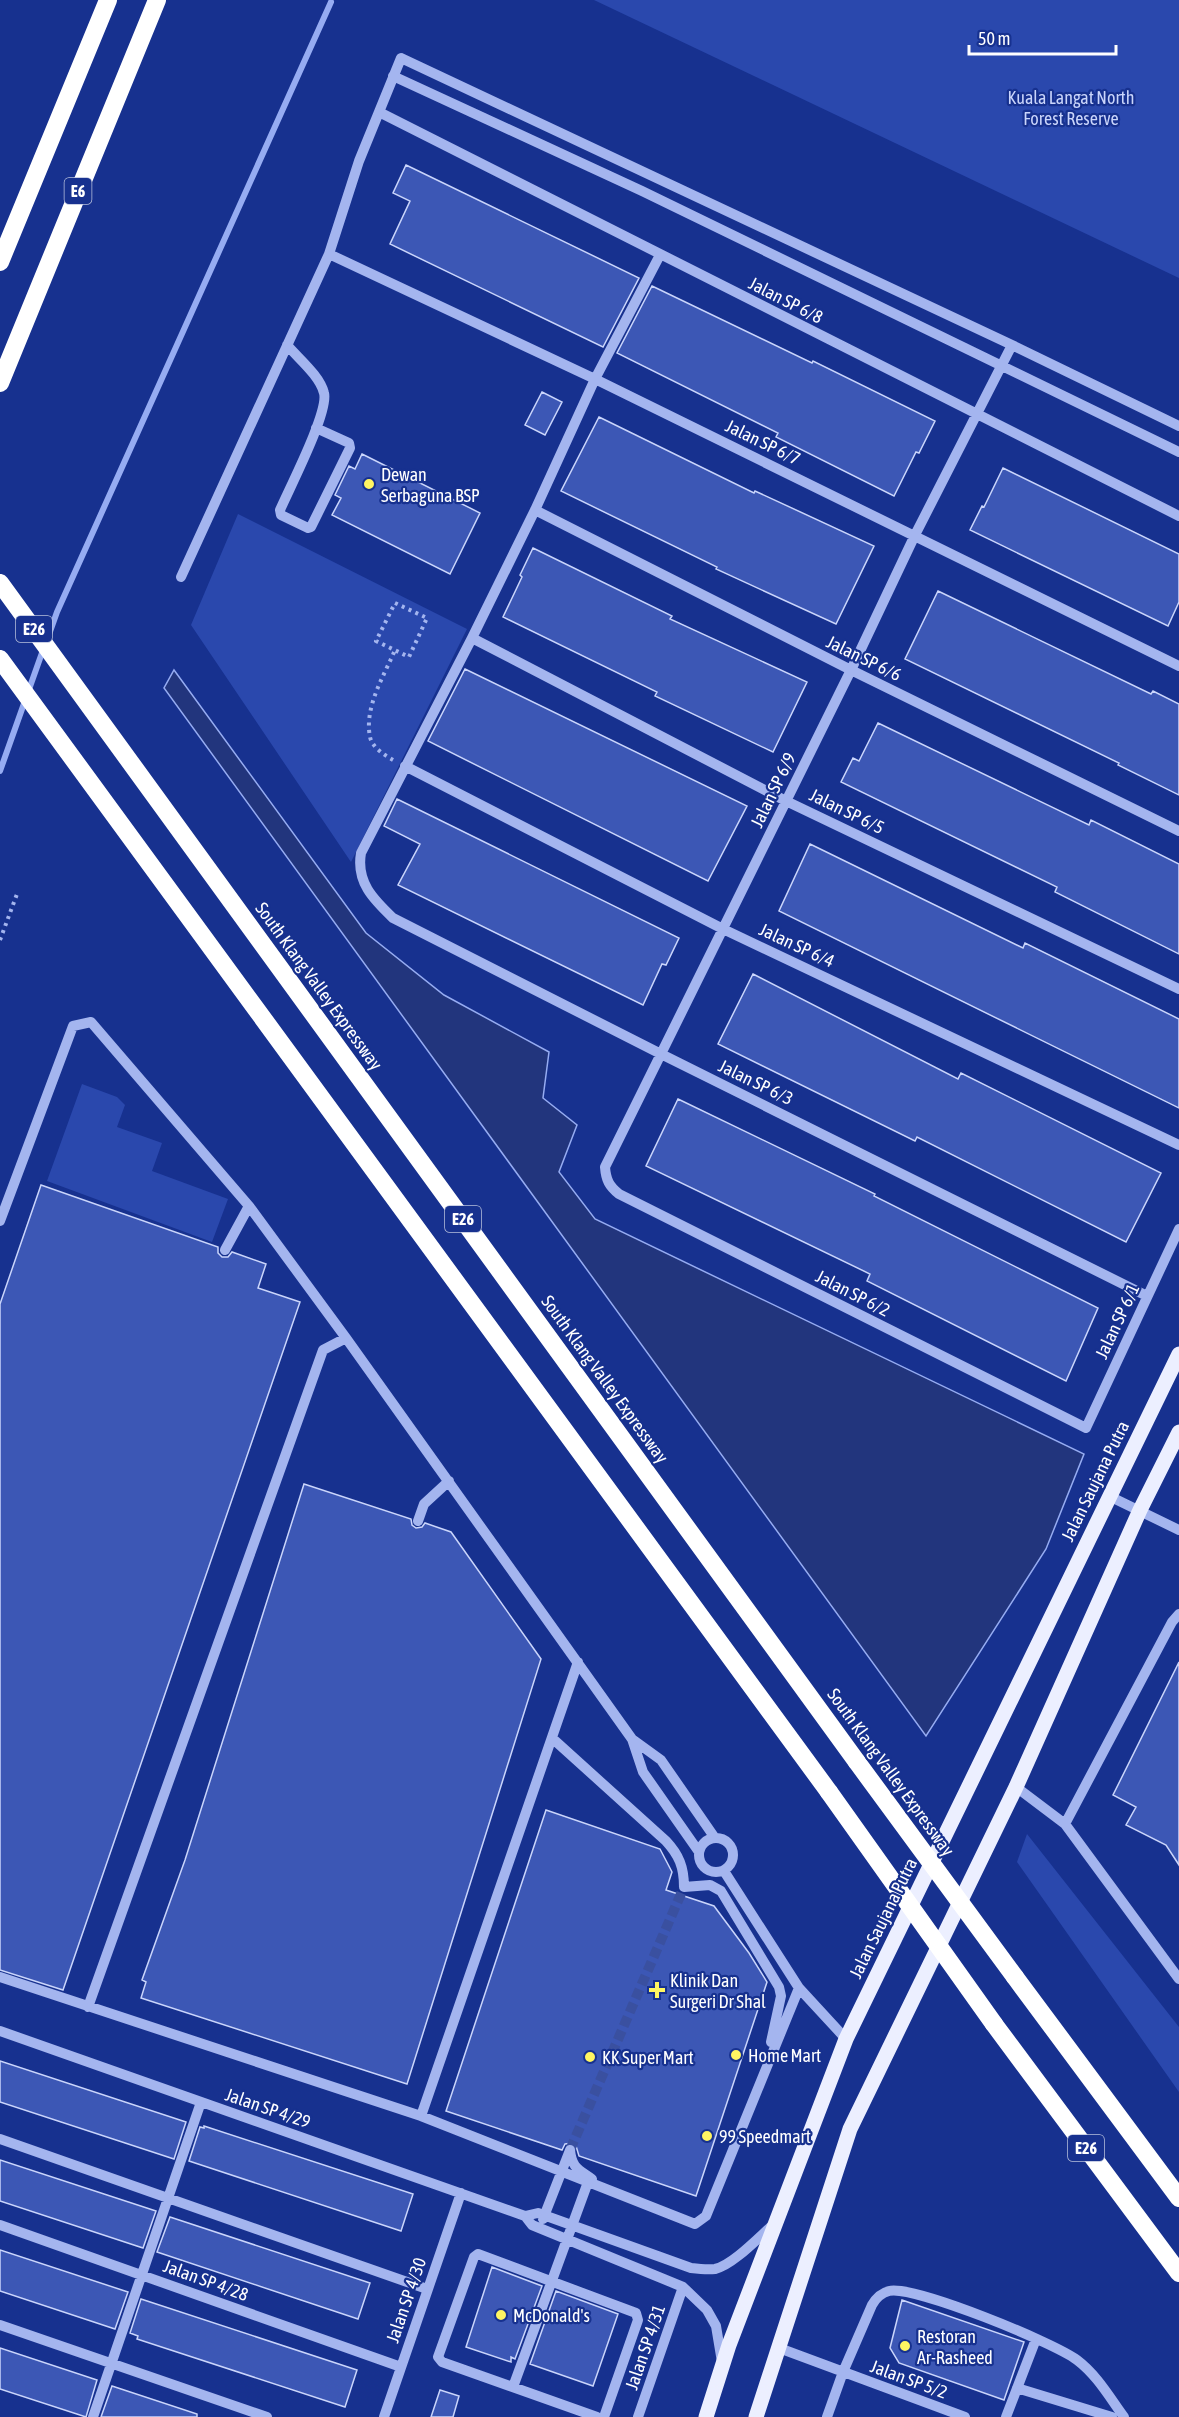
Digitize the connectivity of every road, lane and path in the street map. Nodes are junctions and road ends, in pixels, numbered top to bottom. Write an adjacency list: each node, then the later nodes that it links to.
1 (108, 0): 7 (highway)
2 (157, 0): 12 (highway, E6)
3 (393, 76): 4 (street); 9 (street); 10 (street)
4 (379, 112): 5 (street); 6 (street, Jalan SP 6/8)
5 (329, 254): 8 (street); 11 (street, Jalan SP 6/7)
6 (660, 255): 11 (street); 13 (street, Jalan SP 6/8)
7 (0, 262)
8 (287, 345): 15 (street); 20 (street)
9 (1012, 345): 10 (street, Jalan SP 6/9); 14 (street)
10 (1002, 365): 13 (street, Jalan SP 6/9); 16 (street)
11 (595, 379): 17 (street); 19 (street, Jalan SP 6/7)
12 (0, 382)
13 (977, 414): 18 (street, Jalan SP 6/8); 19 (street, Jalan SP 6/9)
14 (1179, 426)
15 (316, 428): 15 (street)
16 (1179, 452)
17 (535, 510): 22 (street); 26 (street, Jalan SP 6/6)
18 (1179, 516)
19 (915, 535): 25 (street, Jalan SP 6/7); 26 (street, Jalan SP 6/9)
20 (181, 577)
21 (0, 583): 75 (highway, South Klang Valley Expressway / E26, bridge)
22 (472, 638): 27 (street); 28 (street, Jalan SP 6/5)
23 (395, 650): 23 (path); 27 (path)
24 (0, 659): 83 (highway, E26, bridge)
25 (1179, 666)
26 (851, 670): 28 (street, Jalan SP 6/9); 29 (street, Jalan SP 6/6)
27 (405, 766): 31 (street, Jalan SP 6/4); 34 (street, Jalan SP 6/3)
28 (786, 801): 31 (street, Jalan SP 6/9); 33 (street, Jalan SP 6/5)
29 (1179, 831)
30 (17, 894): 32 (path)
31 (723, 929): 34 (street, Jalan SP 6/9); 35 (street, Jalan SP 6/4)
32 (0, 940)
33 (1179, 989)
34 (661, 1054): 36 (street, Jalan SP 6/9); 41 (street, Jalan SP 6/3)
35 (1179, 1145)
36 (608, 1183): 44 (street, Jalan SP 6/2)
37 (249, 1206): 38 (street); 40 (street); 42 (street)
38 (0, 1221)
39 (1179, 1228): 41 (street, Jalan SP 6/1)
40 (225, 1250)
41 (1147, 1296): 44 (street, Jalan SP 6/1)
42 (346, 1338): 46 (street); 63 (street)
43 (1179, 1354): 47 (main road, Jalan Saujana Putra)
44 (1086, 1428)
45 (1179, 1432): 48 (main road)
46 (449, 1481): 49 (street); 52 (street)
47 (1109, 1496): 48 (street); 65 (main road, Jalan Saujana Putra)
48 (1140, 1510): 50 (street); 55 (main road)
49 (418, 1521)
50 (1179, 1530)
51 (1179, 1614): 56 (street)
52 (578, 1662): 53 (street); 54 (street)
53 (552, 1738): 66 (street); 68 (street)
54 (632, 1739): 57 (street); 58 (street)
55 (1016, 1787): 56 (street); 90 (main road)
56 (1065, 1824): 61 (street)
57 (715, 1838): 58 (street); 59 (street)
58 (699, 1852): 59 (street)
59 (723, 1871): 62 (street)
60 (0, 1977): 63 (street)
61 (1179, 1979)
62 (799, 1988): 65 (street); 66 (street)
63 (88, 2007): 68 (street)
64 (0, 2031): 67 (street, Jalan SP 4/29)
65 (846, 2039): 78 (main road, Jalan Saujana Putra)
66 (767, 2066): 72 (street)
67 (201, 2102): 73 (street, Jalan SP 4/29); 74 (street)
68 (421, 2116): 70 (street)
69 (0, 2139): 74 (street)
70 (561, 2172): 71 (street); 72 (street); 76 (street)
71 (588, 2182): 72 (street); 80 (street)
72 (604, 2188)
73 (460, 2193): 77 (street, Jalan SP 4/29); 87 (street, Jalan SP 4/30)
74 (168, 2198): 84 (street); 87 (street)
75 (1179, 2199)
76 (544, 2215): 77 (street); 80 (street); 81 (street)
77 (525, 2216): 81 (street)
78 (776, 2223): 80 (street); 92 (main road, Jalan Saujana Putra)
79 (0, 2225): 84 (street, Jalan SP 4/28)
80 (573, 2225): 82 (street)
81 (540, 2228): 82 (street)
82 (568, 2240): 85 (street); 86 (street)
83 (1179, 2273)
84 (142, 2275): 91 (street); 93 (street, Jalan SP 4/28)
85 (552, 2282): 95 (street); 95 (street); 101 (street)
86 (683, 2287): 92 (street); 102 (street, Jalan SP 4/31)
87 (427, 2289): 93 (street, Jalan SP 4/30)
88 (0, 2325): 91 (street)
89 (1036, 2339): 94 (street); 96 (street); 109 (street)
90 (779, 2348): 94 (street, Jalan SP 5/2); 104 (main road)
91 (111, 2363): 97 (street); 98 (street)
92 (723, 2365): 103 (main road, Jalan Saujana Putra)
93 (401, 2367): 99 (street, Jalan SP 4/30)
94 (843, 2372): 105 (street); 106 (street, Jalan SP 5/2)
95 (513, 2387): 100 (street)
96 (1017, 2388): 107 (street); 108 (street)
97 (93, 2417)
98 (267, 2417)
99 (384, 2417)
100 (597, 2417)
101 (604, 2417)
102 (638, 2417)
103 (706, 2417)
104 (756, 2417)
105 (827, 2417)
106 (964, 2417)
107 (1006, 2417)
108 (1112, 2417)
109 (1124, 2417)

